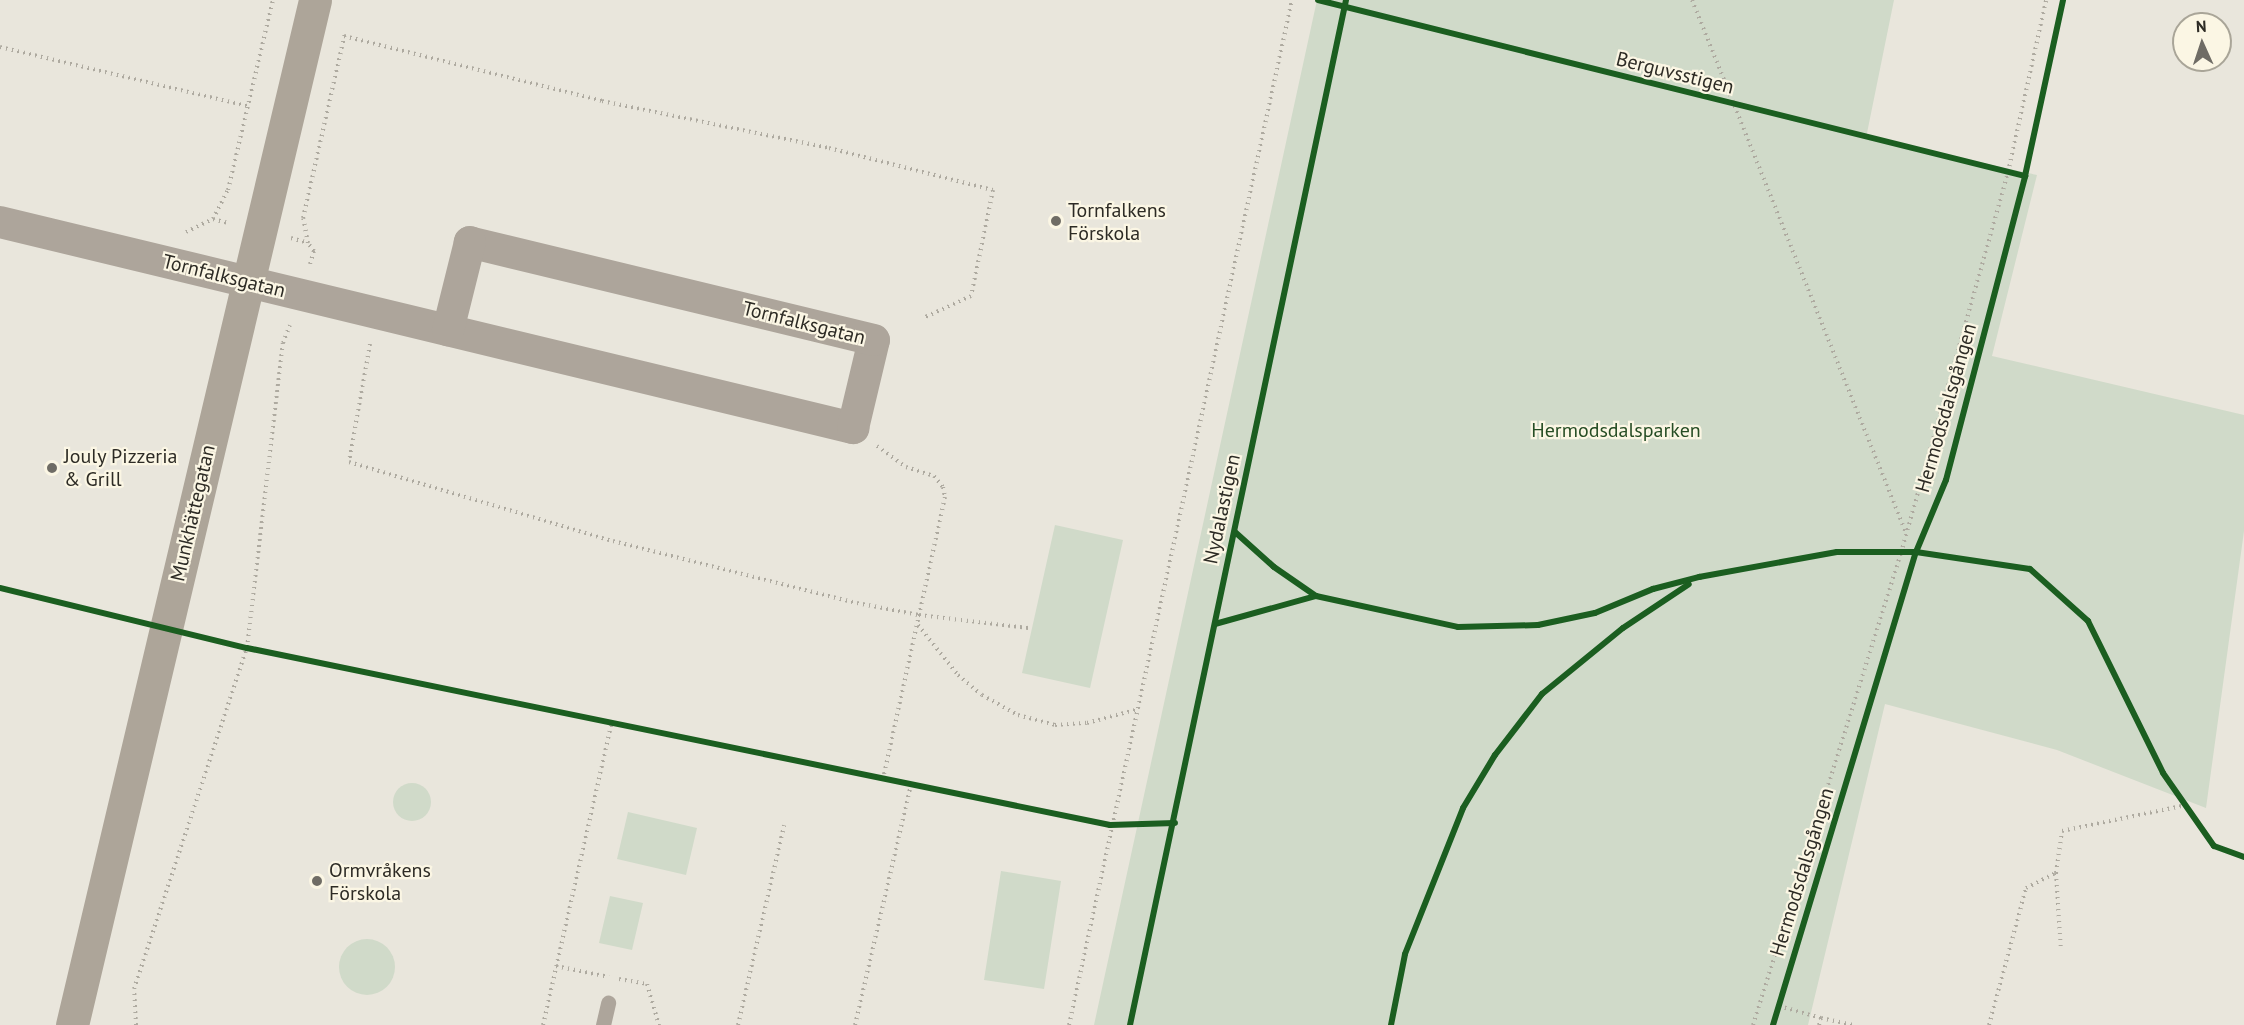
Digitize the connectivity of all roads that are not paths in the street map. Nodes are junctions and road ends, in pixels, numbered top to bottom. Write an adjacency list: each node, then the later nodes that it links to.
1 (315, 0): 3 (main road, Munkhättegatan)
2 (0, 222): 3 (street, Tornfalksgatan)
3 (248, 281): 4 (street, Tornfalksgatan); 6 (main road, Munkhättegatan)
4 (448, 330): 4 (street, Tornfalksgatan)
5 (608, 1003): 7 (lane)
6 (72, 1025)
7 (603, 1025)

